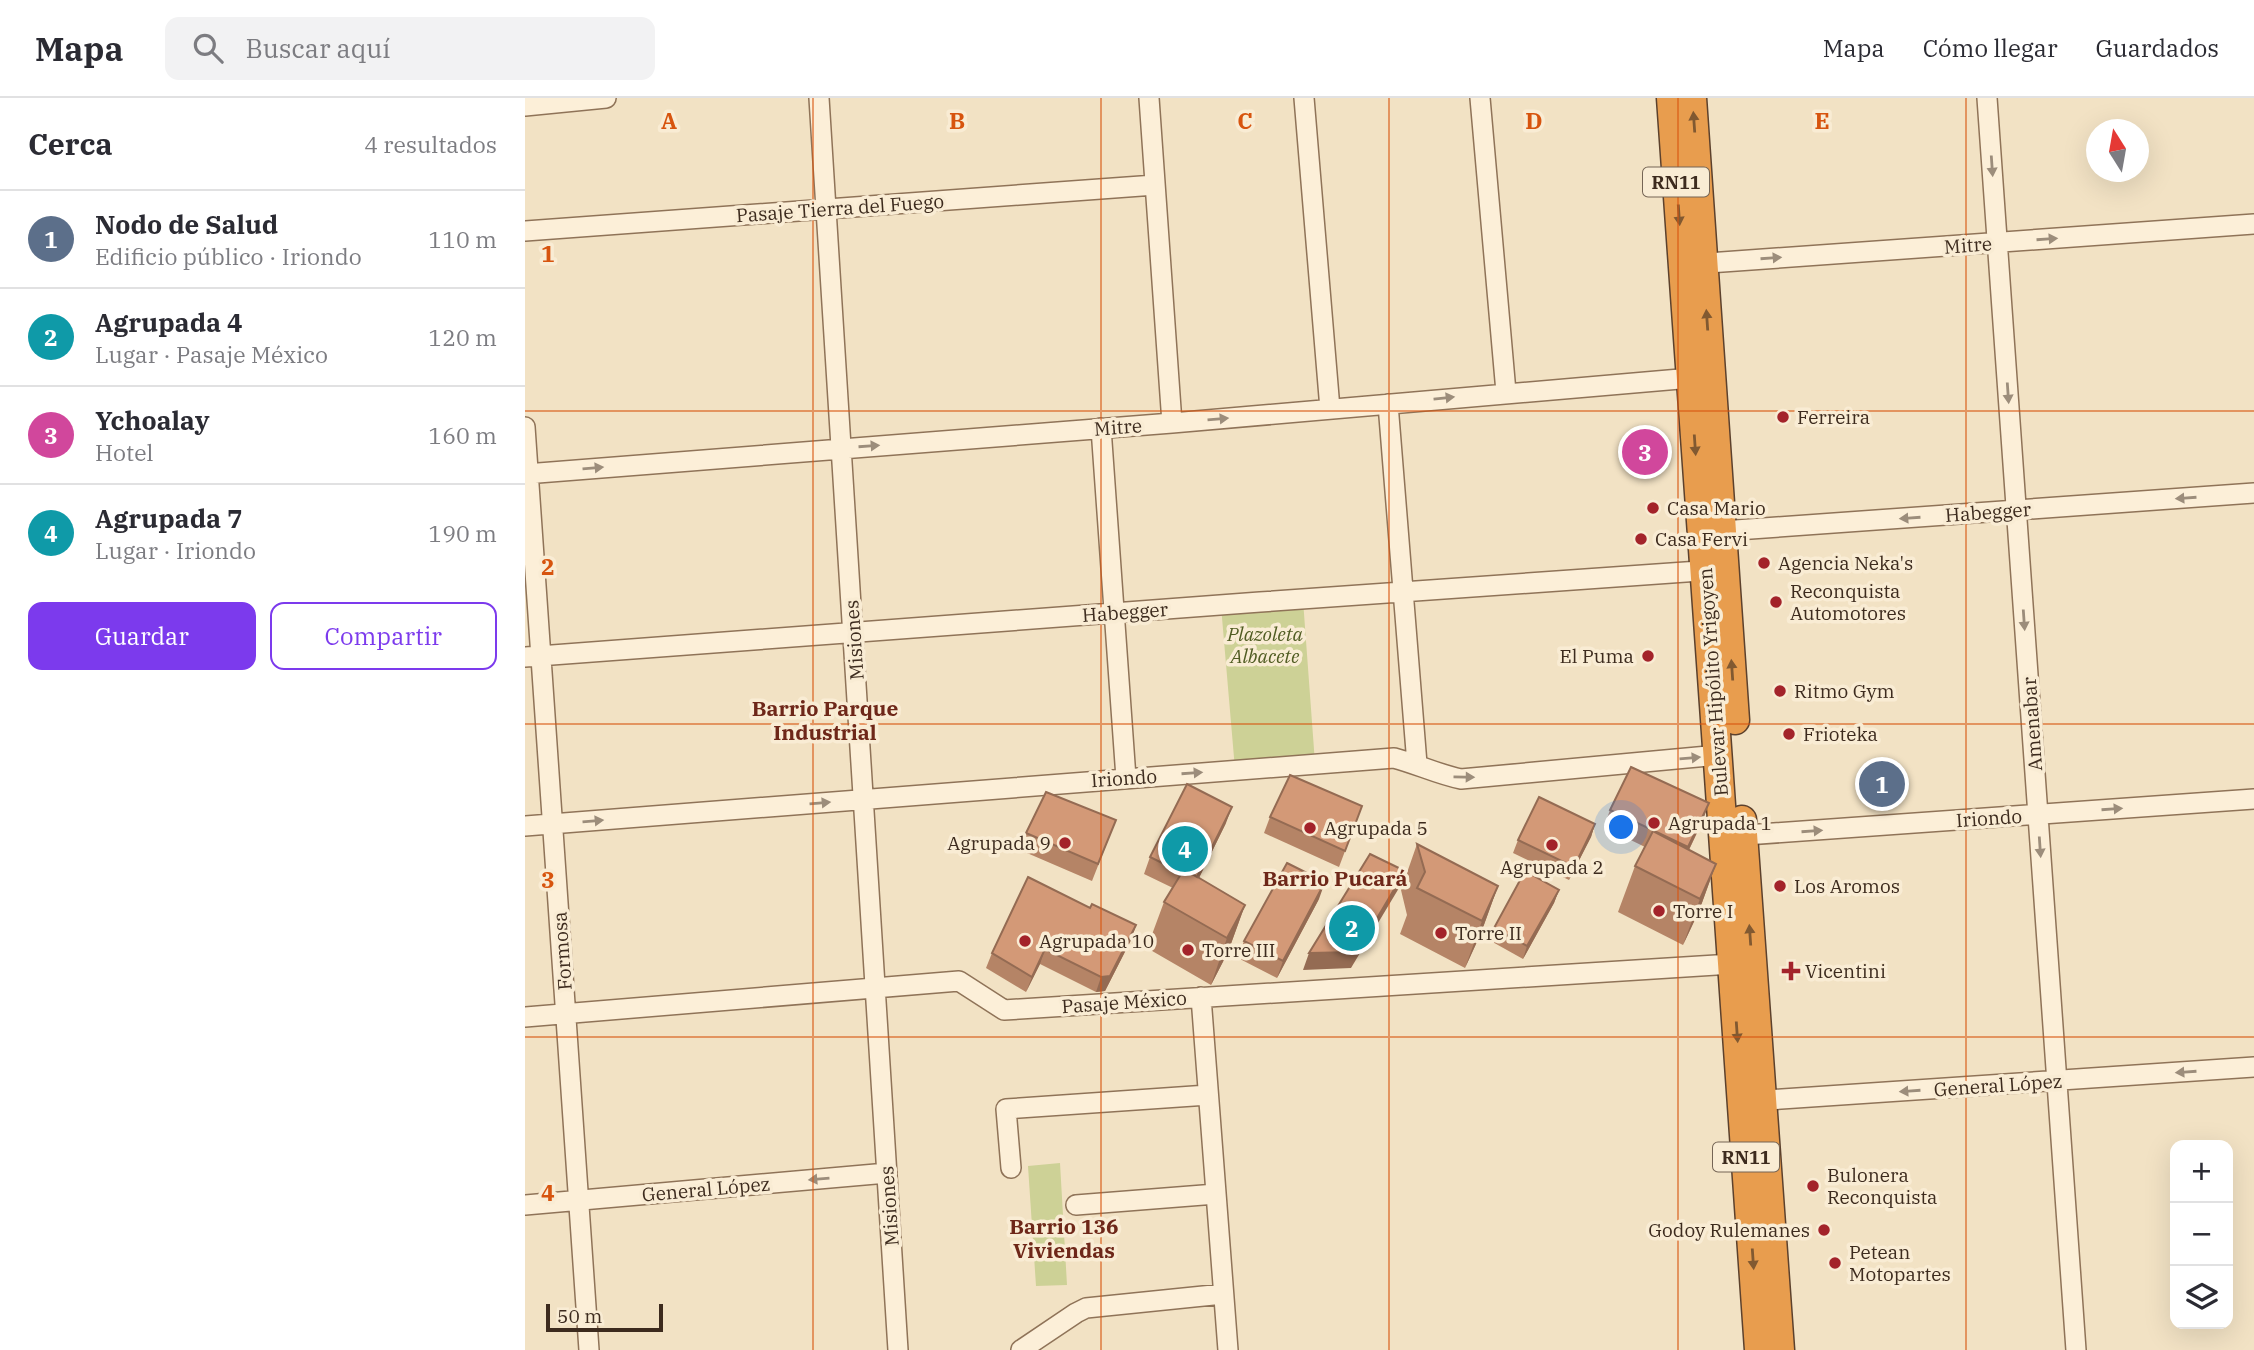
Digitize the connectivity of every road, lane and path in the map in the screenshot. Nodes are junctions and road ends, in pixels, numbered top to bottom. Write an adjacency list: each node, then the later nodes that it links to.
1 (606, 98): 9 (street)
2 (819, 98): 11 (street, Misiones)
3 (1149, 98): 10 (street)
4 (1304, 98): 19 (street)
5 (1480, 98): 17 (street)
6 (1671, 98): 15 (highway, Bulevar Hipólito Yrigoyen / RN11, one-way to 15)
7 (1692, 98): 15 (highway, Bulevar Hipólito Yrigoyen / RN11, one-way to 7)
8 (1987, 98): 14 (street, Amenabar, one-way to 14)
9 (525, 106)
10 (1155, 185): 11 (street, Pasaje Tierra del Fuego); 20 (street)
11 (827, 209): 13 (street, Pasaje Tierra del Fuego); 23 (street, Misiones)
12 (2254, 224): 14 (street, Mitre, one-way to 12)
13 (525, 231)
14 (1997, 243): 15 (street, Mitre, one-way to 14); 26 (street, Amenabar, one-way to 26)
15 (1693, 264): 16 (highway, Bulevar Hipólito Yrigoyen / RN11)
16 (1701, 377): 17 (street, Mitre); 27 (highway, Bulevar Hipólito Yrigoyen / RN11); 28 (highway, Bulevar Hipólito Yrigoyen / RN11, one-way to 28)
17 (1506, 392): 18 (street, Mitre, one-way to 17)
18 (1388, 404): 19 (street, Mitre); 29 (street)
19 (1330, 409): 20 (street, Mitre, one-way to 19)
20 (1172, 423): 22 (street, Mitre)
21 (525, 427): 24 (street, Formosa)
22 (1101, 428): 23 (street, Mitre, one-way to 22); 30 (street)
23 (842, 449): 24 (street, Mitre, one-way to 23); 31 (street, Misiones)
24 (527, 474): 32 (street, Formosa)
25 (2254, 493): 26 (street, Habegger, one-way to 26)
26 (2016, 510): 27 (street, Habegger, one-way to 27); 38 (street, Amenabar, one-way to 38)
27 (1722, 531): 28 (highway, Bulevar Hipólito Yrigoyen / RN11)
28 (1714, 570): 29 (street, Habegger); 33 (highway, Bulevar Hipólito Yrigoyen / RN11); 41 (highway, Bulevar Hipólito Yrigoyen / RN11, one-way to 28)
29 (1402, 593): 30 (street, Habegger); 34 (street)
30 (1114, 612): 31 (street, Habegger); 35 (street)
31 (853, 632): 32 (street, Habegger); 36 (street, Misiones)
32 (533, 657): 39 (street, Formosa)
33 (1719, 755): 34 (street, Iriondo, one-way to 33); 41 (highway, Bulevar Hipólito Yrigoyen / RN11)
34 (1416, 764): 35 (street, Iriondo, one-way to 34)
35 (1126, 778): 36 (street, Iriondo)
36 (863, 799): 39 (street, Iriondo, one-way to 36); 43 (street, Misiones)
37 (2254, 799): 38 (street, Iriondo, one-way to 37)
38 (2038, 814): 41 (street, Iriondo, one-way to 38); 48 (street, Amenabar, one-way to 48)
39 (553, 824): 40 (street, Iriondo); 45 (street, Formosa)
40 (525, 826)
41 (1734, 836): 42 (highway, Bulevar Hipólito Yrigoyen / RN11); 50 (highway, Bulevar Hipólito Yrigoyen / RN11, one-way to 41)
42 (1732, 964): 44 (street, Pasaje México); 50 (highway, Bulevar Hipólito Yrigoyen / RN11, one-way to 50)
43 (875, 988): 44 (street, Pasaje México); 45 (street, Pasaje México); 52 (street, Misiones)
44 (1201, 997): 49 (street)
45 (566, 1014): 46 (street, Pasaje México); 54 (street, Formosa)
46 (525, 1017)
47 (2254, 1067): 48 (street, General López, one-way to 48)
48 (2057, 1080): 50 (street, General López, one-way to 50); 64 (street, Amenabar)
49 (1208, 1095): 51 (street); 53 (street)
50 (1752, 1101): 62 (highway, Bulevar Hipólito Yrigoyen / RN11, one-way to 62); 63 (highway, Bulevar Hipólito Yrigoyen / RN11)
51 (1011, 1168)
52 (887, 1173): 54 (street, General López, one-way to 54); 59 (street, Misiones)
53 (1216, 1194): 56 (street); 57 (street)
54 (579, 1200): 55 (street, General López); 58 (street, Formosa)
55 (525, 1205)
56 (1076, 1205)
57 (1223, 1294): 60 (street); 61 (street)
58 (589, 1350)
59 (898, 1350)
60 (1021, 1350)
61 (1228, 1350)
62 (1759, 1350)
63 (1780, 1350)
64 (2076, 1350)

